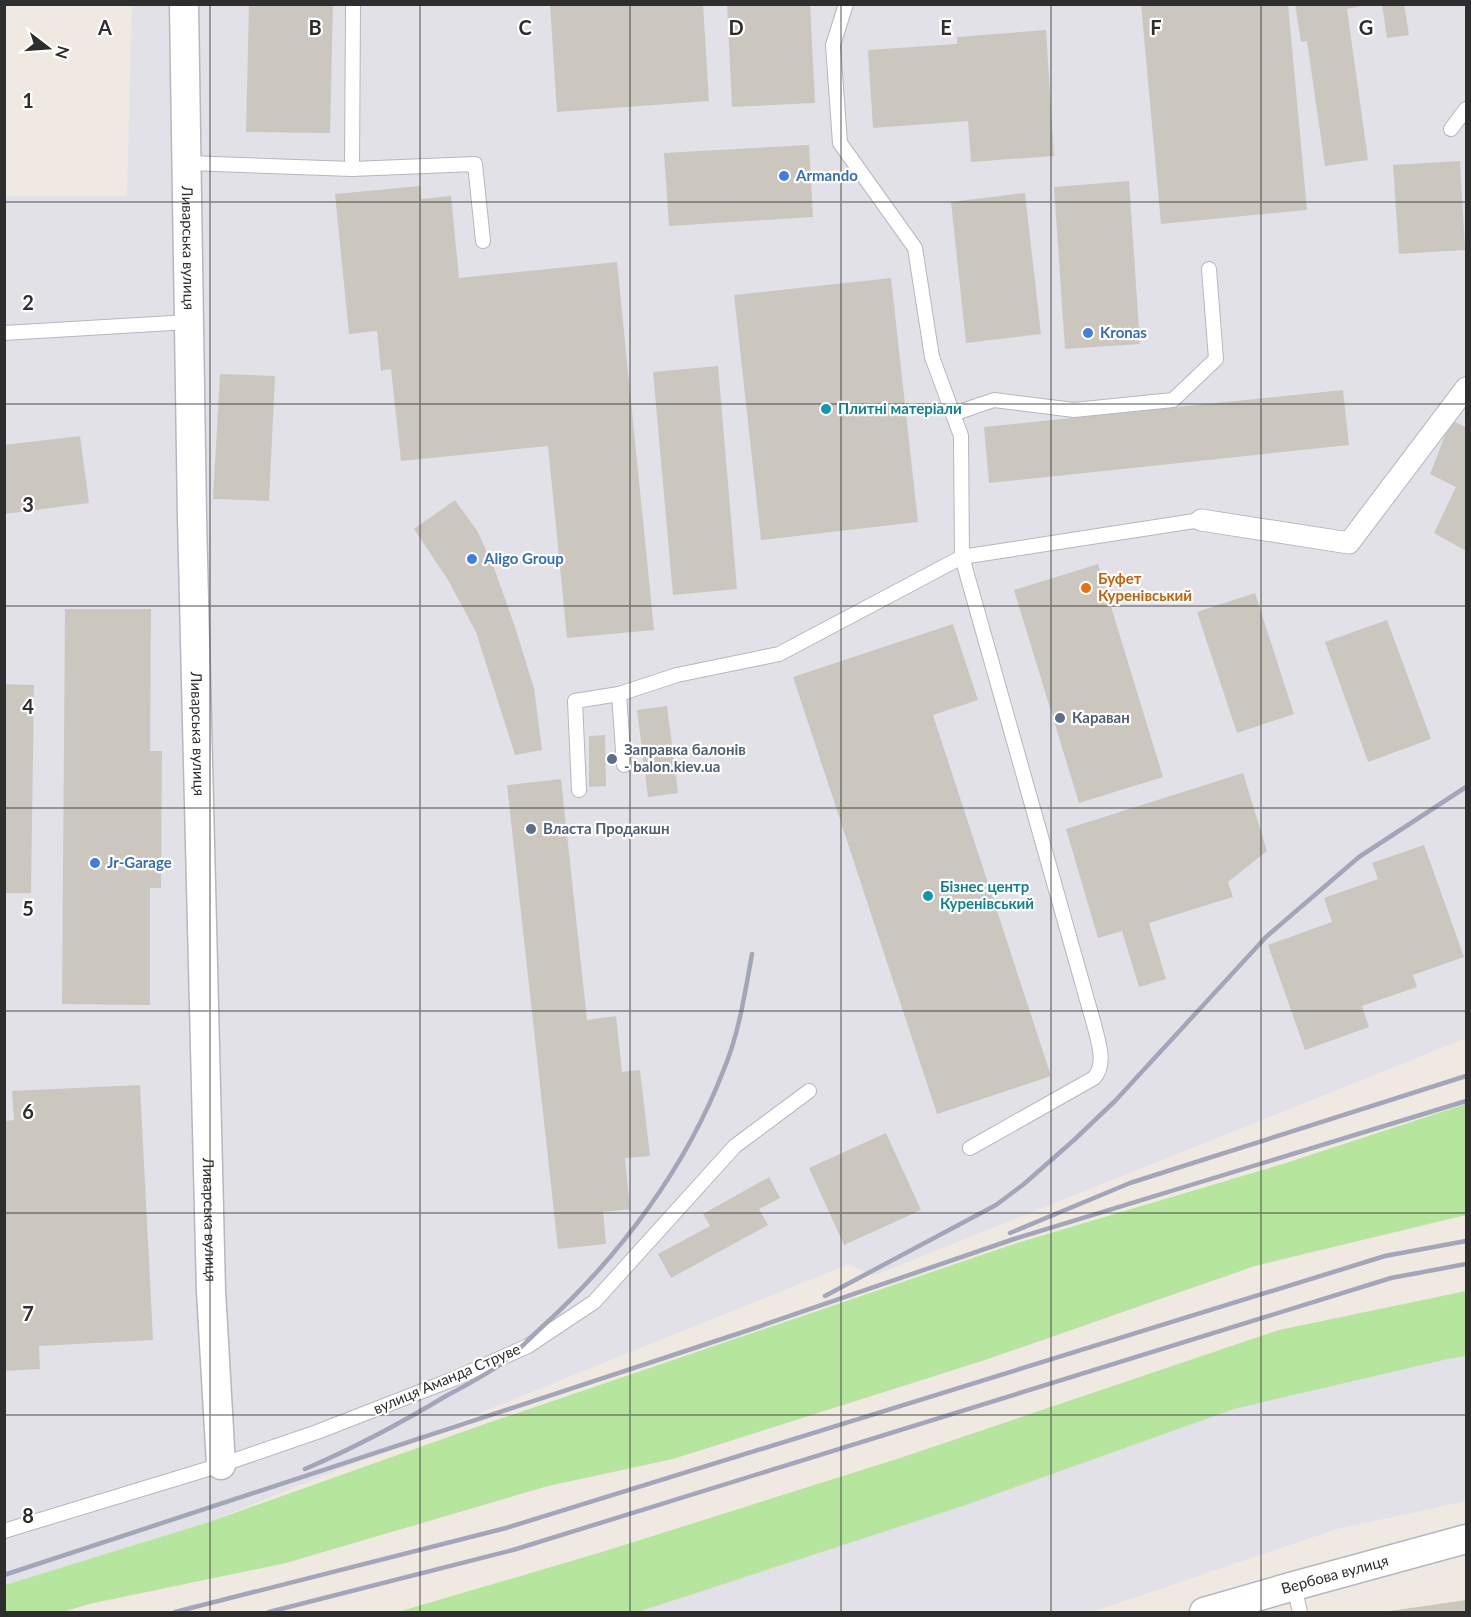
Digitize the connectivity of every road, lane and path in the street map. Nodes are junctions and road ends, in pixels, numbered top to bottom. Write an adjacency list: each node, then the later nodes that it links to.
1 (184, 4): 6 (street, Ливарська вулиця)
2 (353, 4): 7 (lane)
3 (846, 4): 13 (lane)
4 (1467, 109): 5 (lane)
5 (1451, 129)
6 (187, 163): 7 (lane); 10 (street, Ливарська вулиця)
7 (352, 169): 8 (lane)
8 (483, 241)
9 (1209, 269): 13 (lane)
10 (189, 322): 11 (lane); 21 (street, Ливарська вулиця)
11 (4, 333)
12 (1467, 388): 14 (street)
13 (953, 414): 15 (lane)
14 (1201, 520): 15 (lane)
15 (962, 557): 16 (lane); 20 (lane)
16 (619, 694): 17 (lane); 18 (lane)
17 (624, 765)
18 (579, 790)
19 (809, 1091): 21 (lane, вулиця Аманда Струве)
20 (970, 1148)
21 (221, 1465): 22 (lane, вулиця Аманда Струве)
22 (4, 1531)
23 (1467, 1539): 24 (street, Вербова вулиця)
24 (1297, 1599): 25 (street, Вербова вулиця)
25 (1204, 1612)

